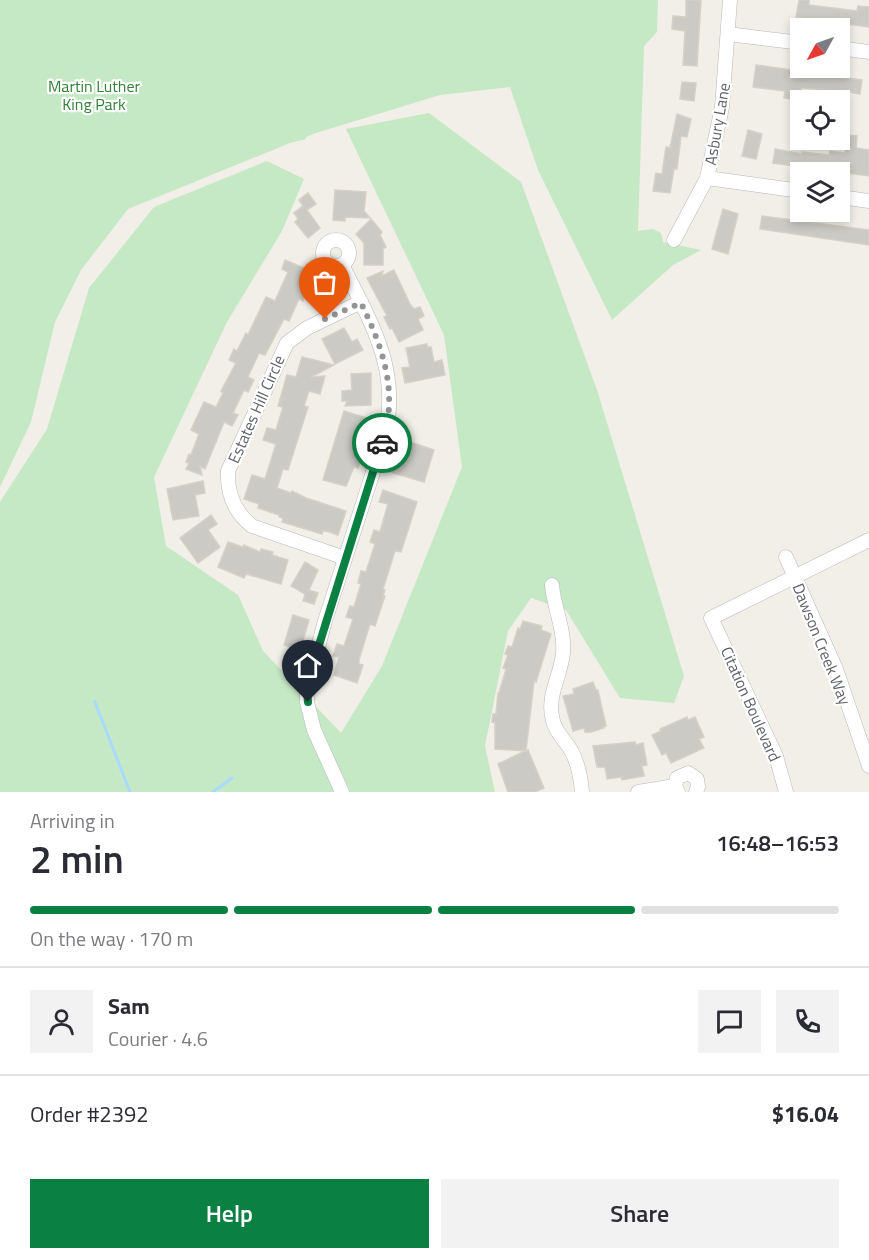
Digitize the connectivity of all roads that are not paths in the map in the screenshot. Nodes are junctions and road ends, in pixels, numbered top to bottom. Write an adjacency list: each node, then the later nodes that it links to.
1 (730, 0): 2 (street, Asbury Lane)
2 (728, 34): 3 (street); 6 (street, Asbury Lane)
3 (790, 42)
4 (850, 49): 5 (street)
5 (869, 52)
6 (707, 178): 7 (street); 10 (street, Asbury Lane)
7 (790, 189)
8 (850, 198): 9 (street)
9 (869, 201)
10 (674, 240)
11 (342, 265): 12 (street)
12 (361, 303): 15 (street); 15 (street, Estates Hill Circle)
13 (869, 540): 16 (street)
14 (786, 557): 16 (street, Dawson Creek Way)
15 (345, 558): 20 (street)
16 (795, 577): 18 (street, Dawson Creek Way); 24 (street, Citation Boulevard)
17 (552, 585): 21 (street)
18 (869, 765)
19 (677, 789): 22 (street); 23 (street)
20 (342, 792)
21 (582, 792)
22 (638, 792)
23 (696, 792)
24 (786, 792)

